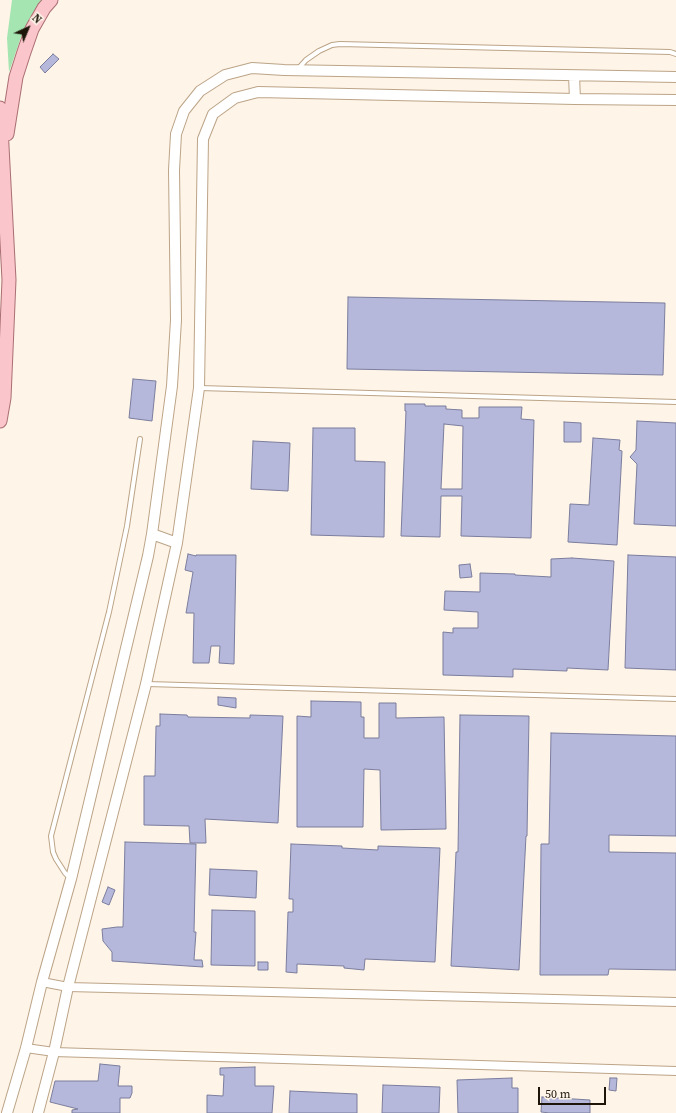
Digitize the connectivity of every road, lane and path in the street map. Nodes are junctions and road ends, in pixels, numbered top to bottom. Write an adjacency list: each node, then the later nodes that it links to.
1 (51, 0): 9 (main road)
2 (676, 54): 3 (lane)
3 (296, 71): 4 (street); 14 (street)
4 (574, 76): 5 (street); 6 (street)
5 (676, 78)
6 (575, 99): 7 (street); 10 (street)
7 (676, 100)
8 (0, 108): 9 (main road)
9 (3, 159): 12 (main road)
10 (199, 388): 11 (lane); 15 (street)
11 (676, 402)
12 (0, 421)
13 (140, 439): 18 (lane)
14 (152, 534): 15 (street); 18 (street)
15 (177, 543): 16 (street)
16 (146, 684): 17 (lane); 20 (street)
17 (676, 700)
18 (71, 879): 19 (street)
19 (42, 982): 20 (street); 22 (street)
20 (68, 987): 21 (street); 23 (street)
21 (676, 1002)
22 (26, 1048): 23 (street); 25 (street)
23 (54, 1052): 24 (street); 26 (street)
24 (676, 1071)
25 (7, 1113)
26 (38, 1113)

